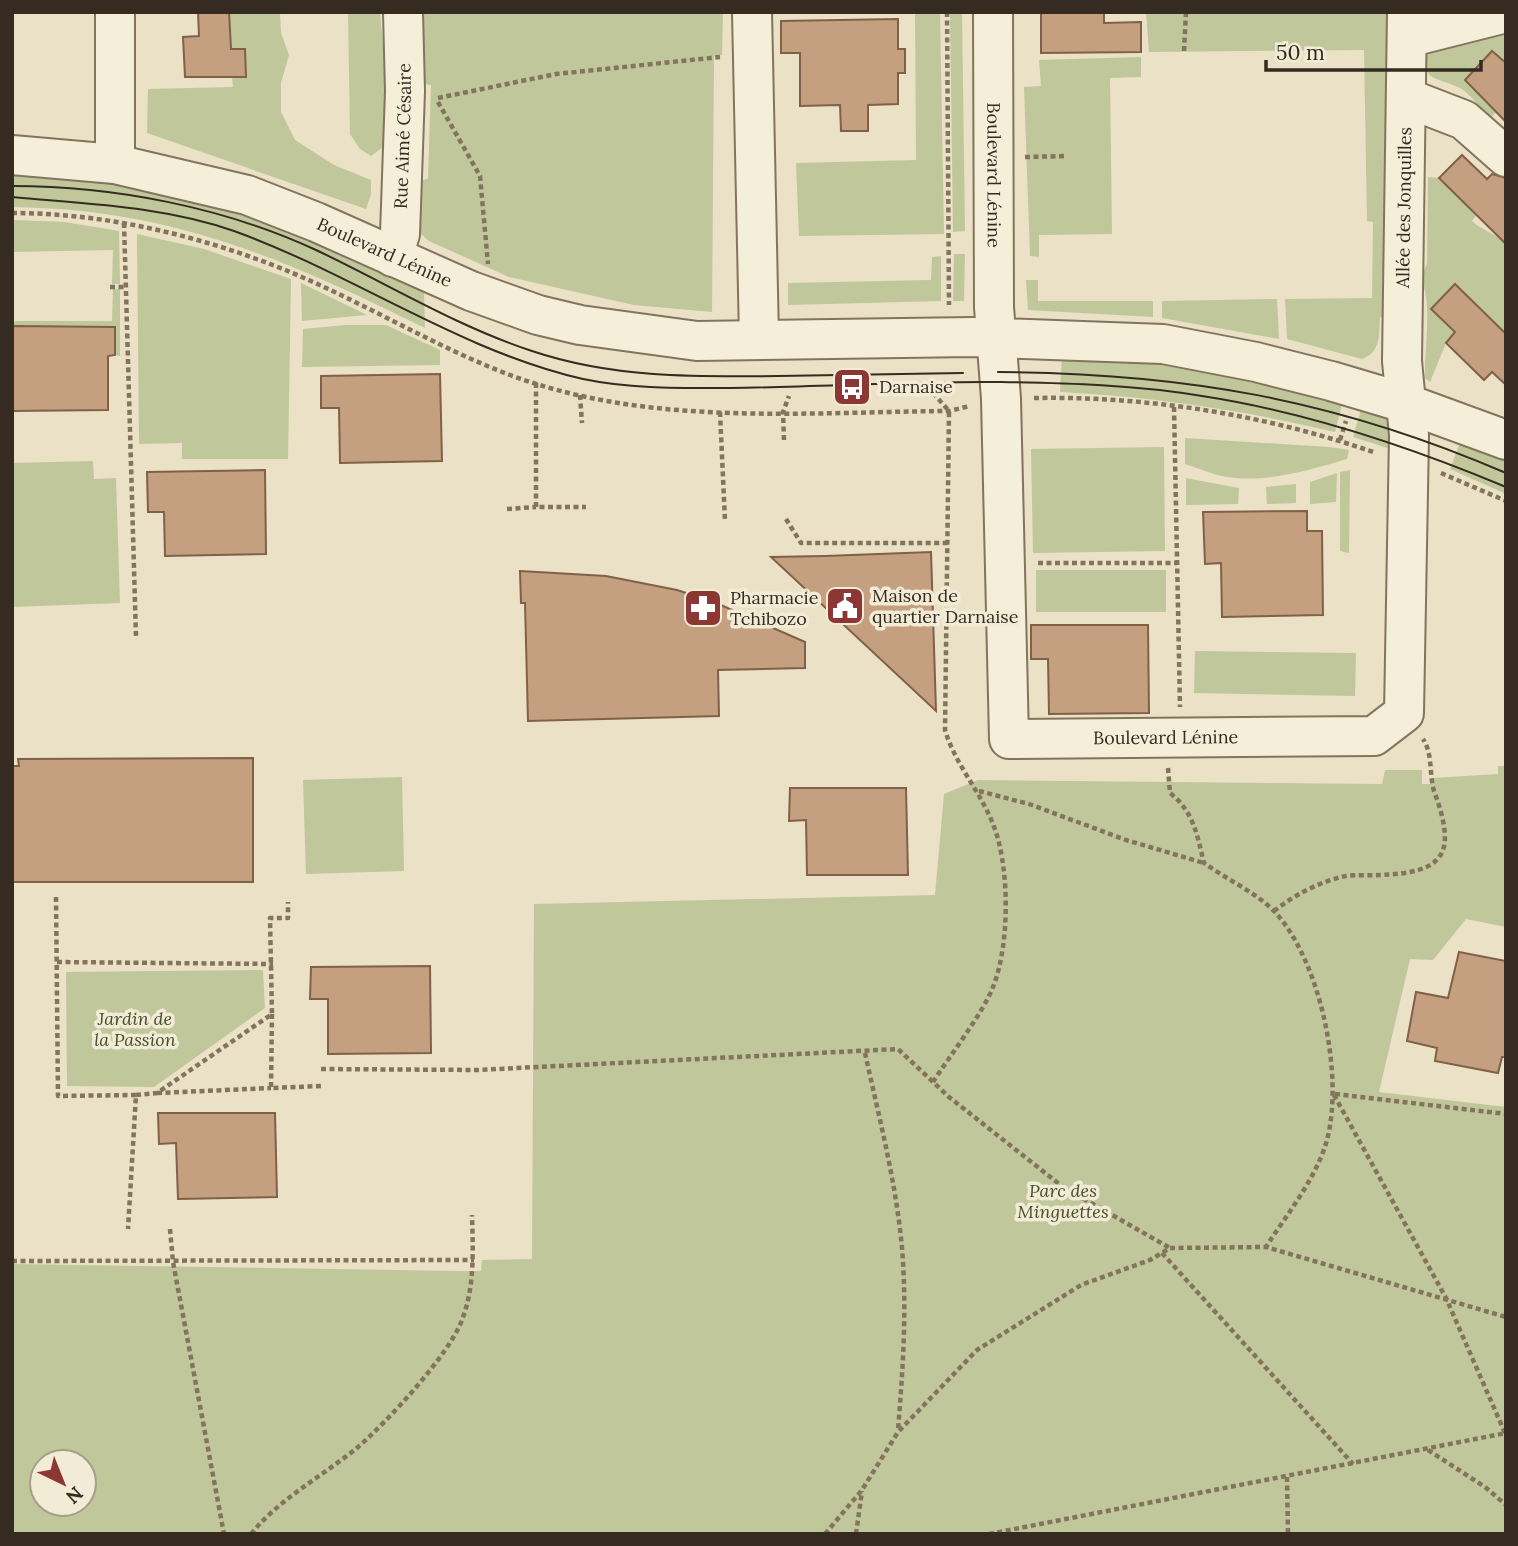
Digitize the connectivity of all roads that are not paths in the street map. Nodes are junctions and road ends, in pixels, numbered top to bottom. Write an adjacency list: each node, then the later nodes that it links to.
1 (115, 12): 10 (street)
2 (403, 12): 11 (street, Rue Aimé Césaire)
3 (752, 12): 13 (street)
4 (993, 12): 12 (street, Boulevard Lénine)
5 (1506, 13): 6 (street)
6 (1407, 25): 7 (street, Allée des Jonquilles)
7 (1407, 98): 9 (street); 14 (street, Allée des Jonquilles)
8 (12, 155): 10 (street, Boulevard Lénine)
9 (1506, 157)
10 (115, 164): 11 (street, Boulevard Lénine)
11 (393, 257): 13 (street, Boulevard Lénine)
12 (995, 323): 13 (street, Boulevard Lénine); 14 (street, Boulevard Lénine); 14 (street, Boulevard Lénine)
13 (759, 338)
14 (1405, 403): 15 (street, Boulevard Lénine)
15 (1506, 440)

